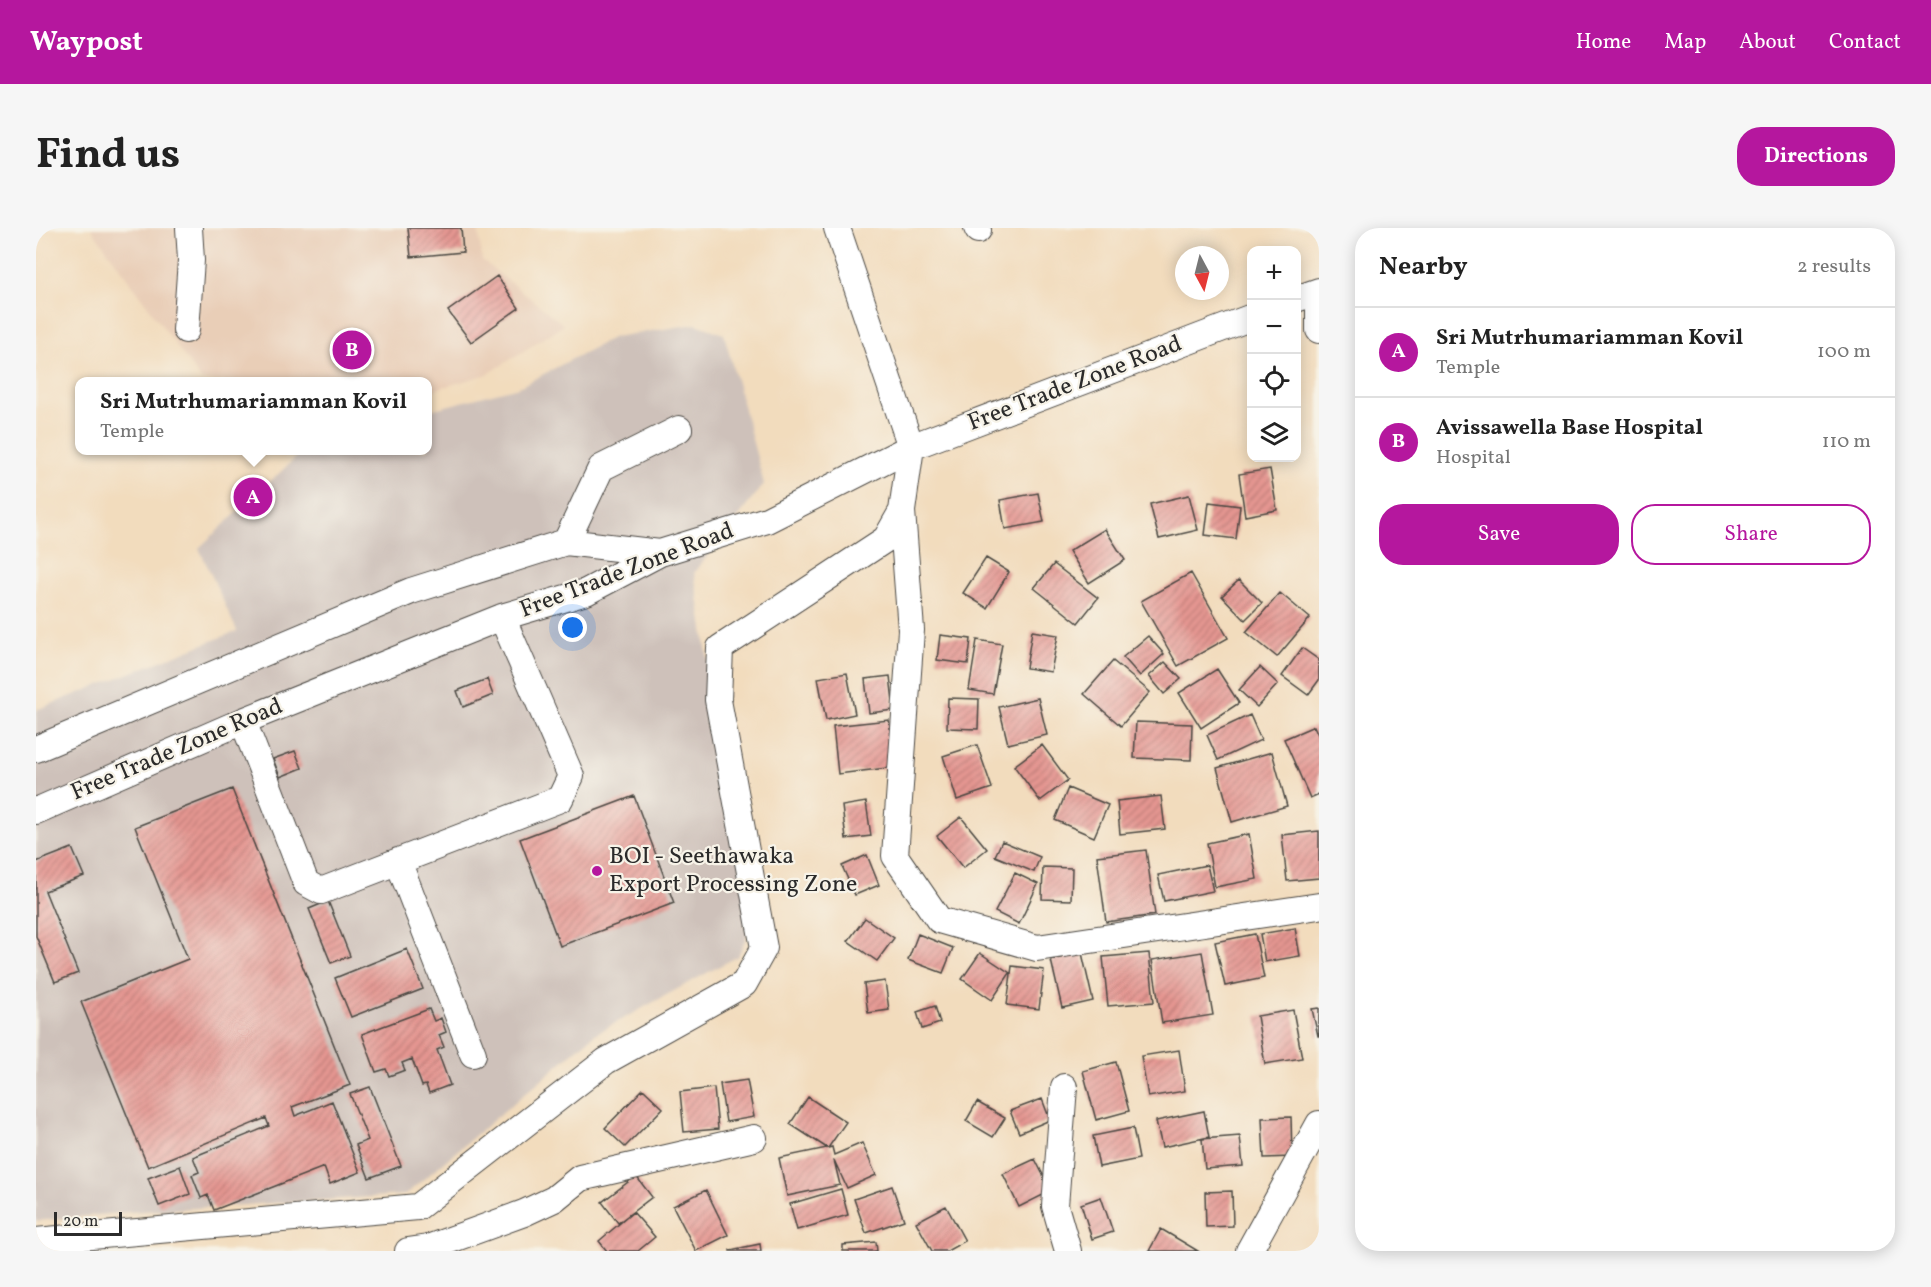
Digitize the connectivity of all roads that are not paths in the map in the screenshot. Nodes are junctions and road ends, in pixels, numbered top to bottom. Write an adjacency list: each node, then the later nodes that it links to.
1 (189, 228): 7 (street)
2 (837, 228): 10 (street)
3 (1319, 291): 4 (street)
4 (1301, 297)
5 (1319, 300): 8 (street)
6 (1247, 319): 10 (street, Free Trade Zone Road)
7 (186, 330)
8 (1319, 330)
9 (679, 429): 12 (street)
10 (911, 447): 11 (street); 13 (street, Free Trade Zone Road)
11 (902, 511): 19 (street); 24 (street)
12 (566, 542): 13 (street); 16 (street)
13 (660, 553): 14 (street, Free Trade Zone Road)
14 (502, 617): 15 (street, Free Trade Zone Road); 18 (street)
15 (243, 720): 17 (street, Free Trade Zone Road); 18 (street)
16 (36, 749)
17 (36, 811)
18 (398, 861): 20 (street)
19 (1319, 906)
20 (473, 1054)
21 (1064, 1087): 27 (street)
22 (1319, 1124): 28 (street)
23 (754, 1138): 26 (street)
24 (418, 1207): 25 (street); 26 (street)
25 (36, 1241)
26 (422, 1250)
27 (1068, 1251)
28 (1249, 1251)

